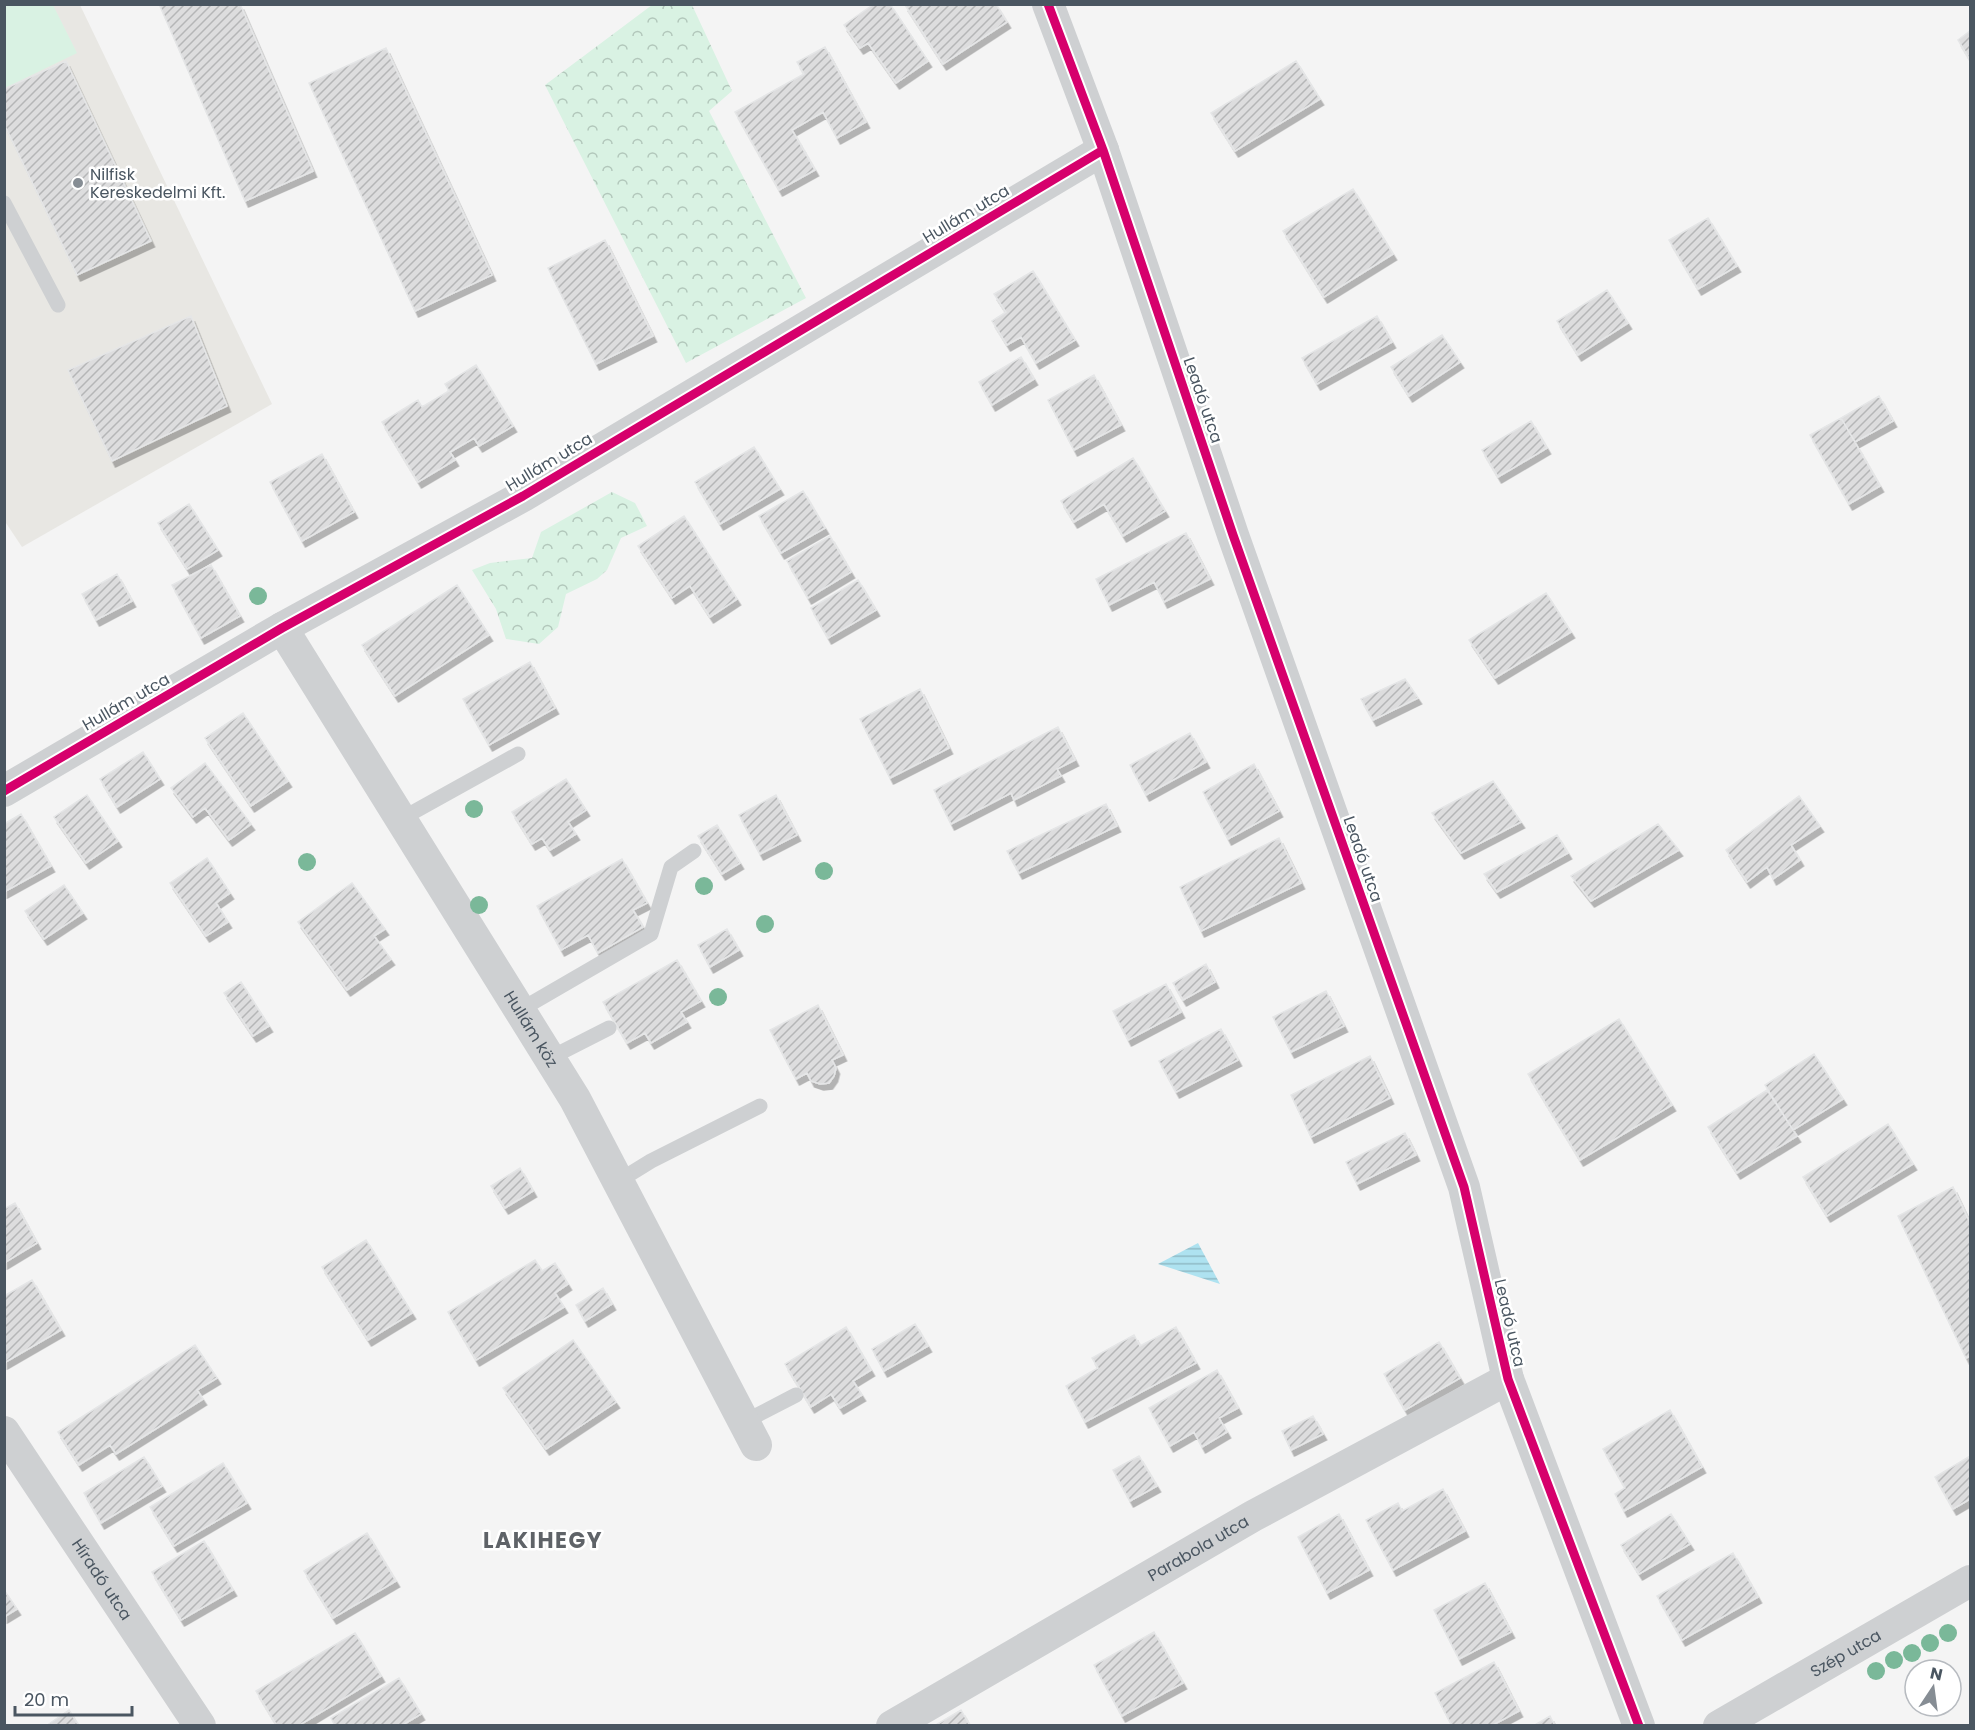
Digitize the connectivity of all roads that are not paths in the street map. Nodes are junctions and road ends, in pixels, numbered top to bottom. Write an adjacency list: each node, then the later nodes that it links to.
1 (1048, 4): 2 (street, Leadó utca)
2 (1103, 150): 5 (street, Hullám utca); 15 (street, Leadó utca)
3 (4, 203): 4 (lane)
4 (58, 305)
5 (282, 628): 7 (street, Hullám utca); 8 (street, Hullám köz)
6 (519, 754): 8 (lane)
7 (4, 791)
8 (401, 819): 10 (street, Hullám köz)
9 (694, 851): 10 (lane)
10 (520, 1010): 12 (street, Hullám köz)
11 (609, 1028): 12 (lane)
12 (550, 1059): 14 (street, Hullám köz)
13 (760, 1106): 14 (lane)
14 (617, 1182): 18 (street, Hullám köz)
15 (1508, 1379): 21 (street, Parabola utca); 22 (street, Leadó utca)
16 (796, 1395): 18 (lane)
17 (4, 1432): 20 (street, Híradó utca)
18 (750, 1434)
19 (1971, 1581): 23 (street, Szép utca)
20 (200, 1725)
21 (892, 1725)
22 (1639, 1725)
23 (1719, 1725)

